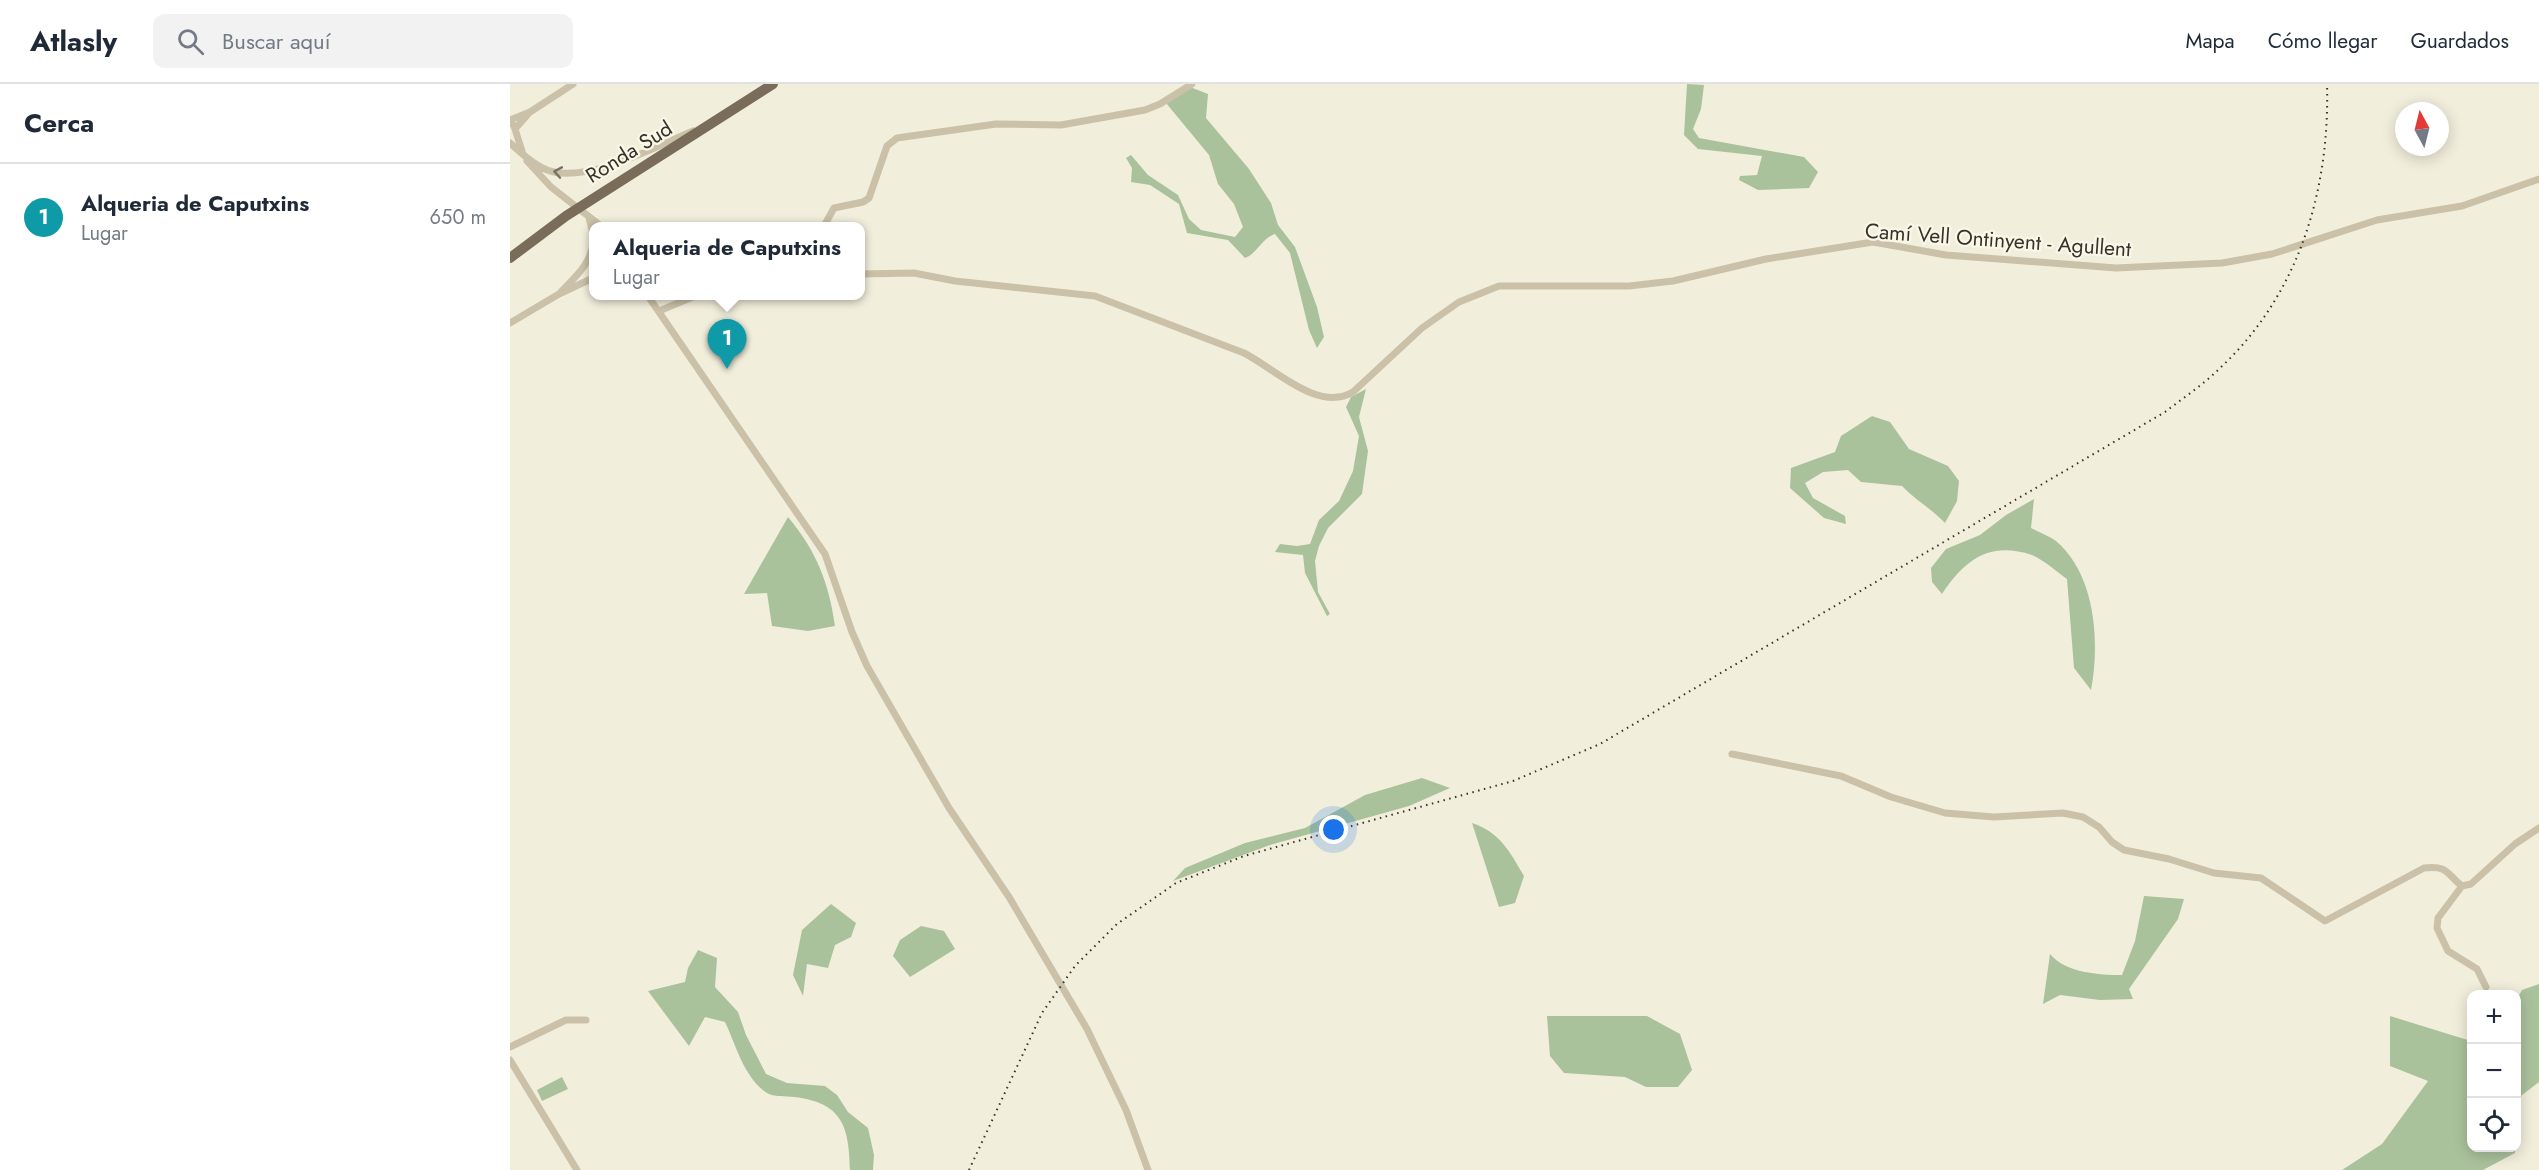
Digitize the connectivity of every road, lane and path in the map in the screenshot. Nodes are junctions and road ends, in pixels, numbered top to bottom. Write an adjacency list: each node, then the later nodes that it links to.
1 (573, 84): 4 (street)
2 (773, 84): 6 (main road, Ronda Sud)
3 (1192, 84): 14 (street)
4 (530, 112): 5 (street); 7 (street)
5 (510, 121): 7 (street)
6 (712, 123): 9 (street, one-way to 9); 15 (main road, Ronda Sud)
7 (513, 133): 9 (street)
8 (510, 143): 9 (street)
9 (523, 154): 11 (street)
10 (2539, 179): 17 (street, Camí Vell Ontinyent - Agullent)
11 (590, 218): 12 (street); 13 (street)
12 (591, 222)
13 (596, 222)
14 (826, 222)
15 (510, 258)
16 (589, 259): 19 (street)
17 (865, 274)
18 (589, 280): 19 (street)
19 (559, 294): 23 (street)
20 (651, 300): 22 (street)
21 (685, 300): 22 (street)
22 (659, 311): 34 (street)
23 (525, 316): 24 (street); 25 (street)
24 (510, 323)
25 (510, 328)
26 (1732, 754): 28 (street)
27 (2539, 828): 28 (street)
28 (2462, 886): 29 (street)
29 (2486, 987)
30 (586, 1020): 31 (street)
31 (510, 1047)
32 (510, 1060): 33 (street)
33 (577, 1170)
34 (1148, 1170)

